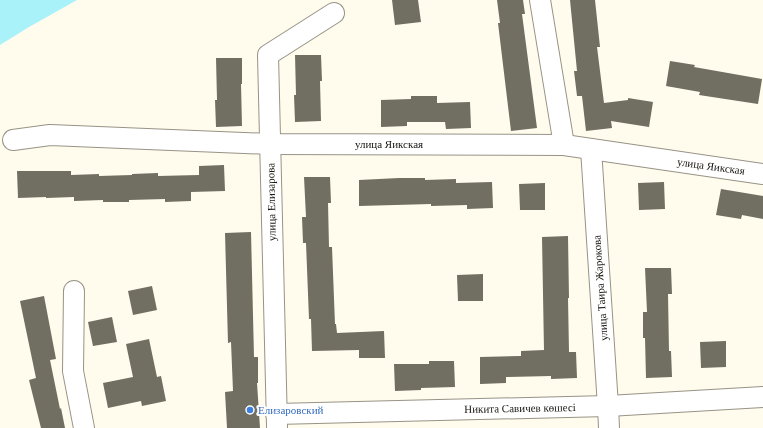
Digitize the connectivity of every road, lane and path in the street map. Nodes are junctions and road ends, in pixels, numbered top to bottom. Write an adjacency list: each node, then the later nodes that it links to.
1 (540, 0): 5 (street)
2 (334, 13): 4 (street, улица Елизарова)
3 (13, 140): 4 (street, улица Яикская)
4 (270, 144): 5 (street, улица Яикская); 11 (street, улица Елизарова)
5 (564, 144): 6 (street, улица Яикская)
6 (591, 149): 7 (street, улица Яикская); 10 (street, улица Таира Жарокова)
7 (763, 174)
8 (74, 291): 12 (street)
9 (763, 397): 10 (street, Никита Савичев көшесі)
10 (608, 406): 11 (street, Никита Савичев көшесі); 13 (street, улица Таира Жарокова)
11 (276, 421)
12 (84, 428)
13 (609, 428)

